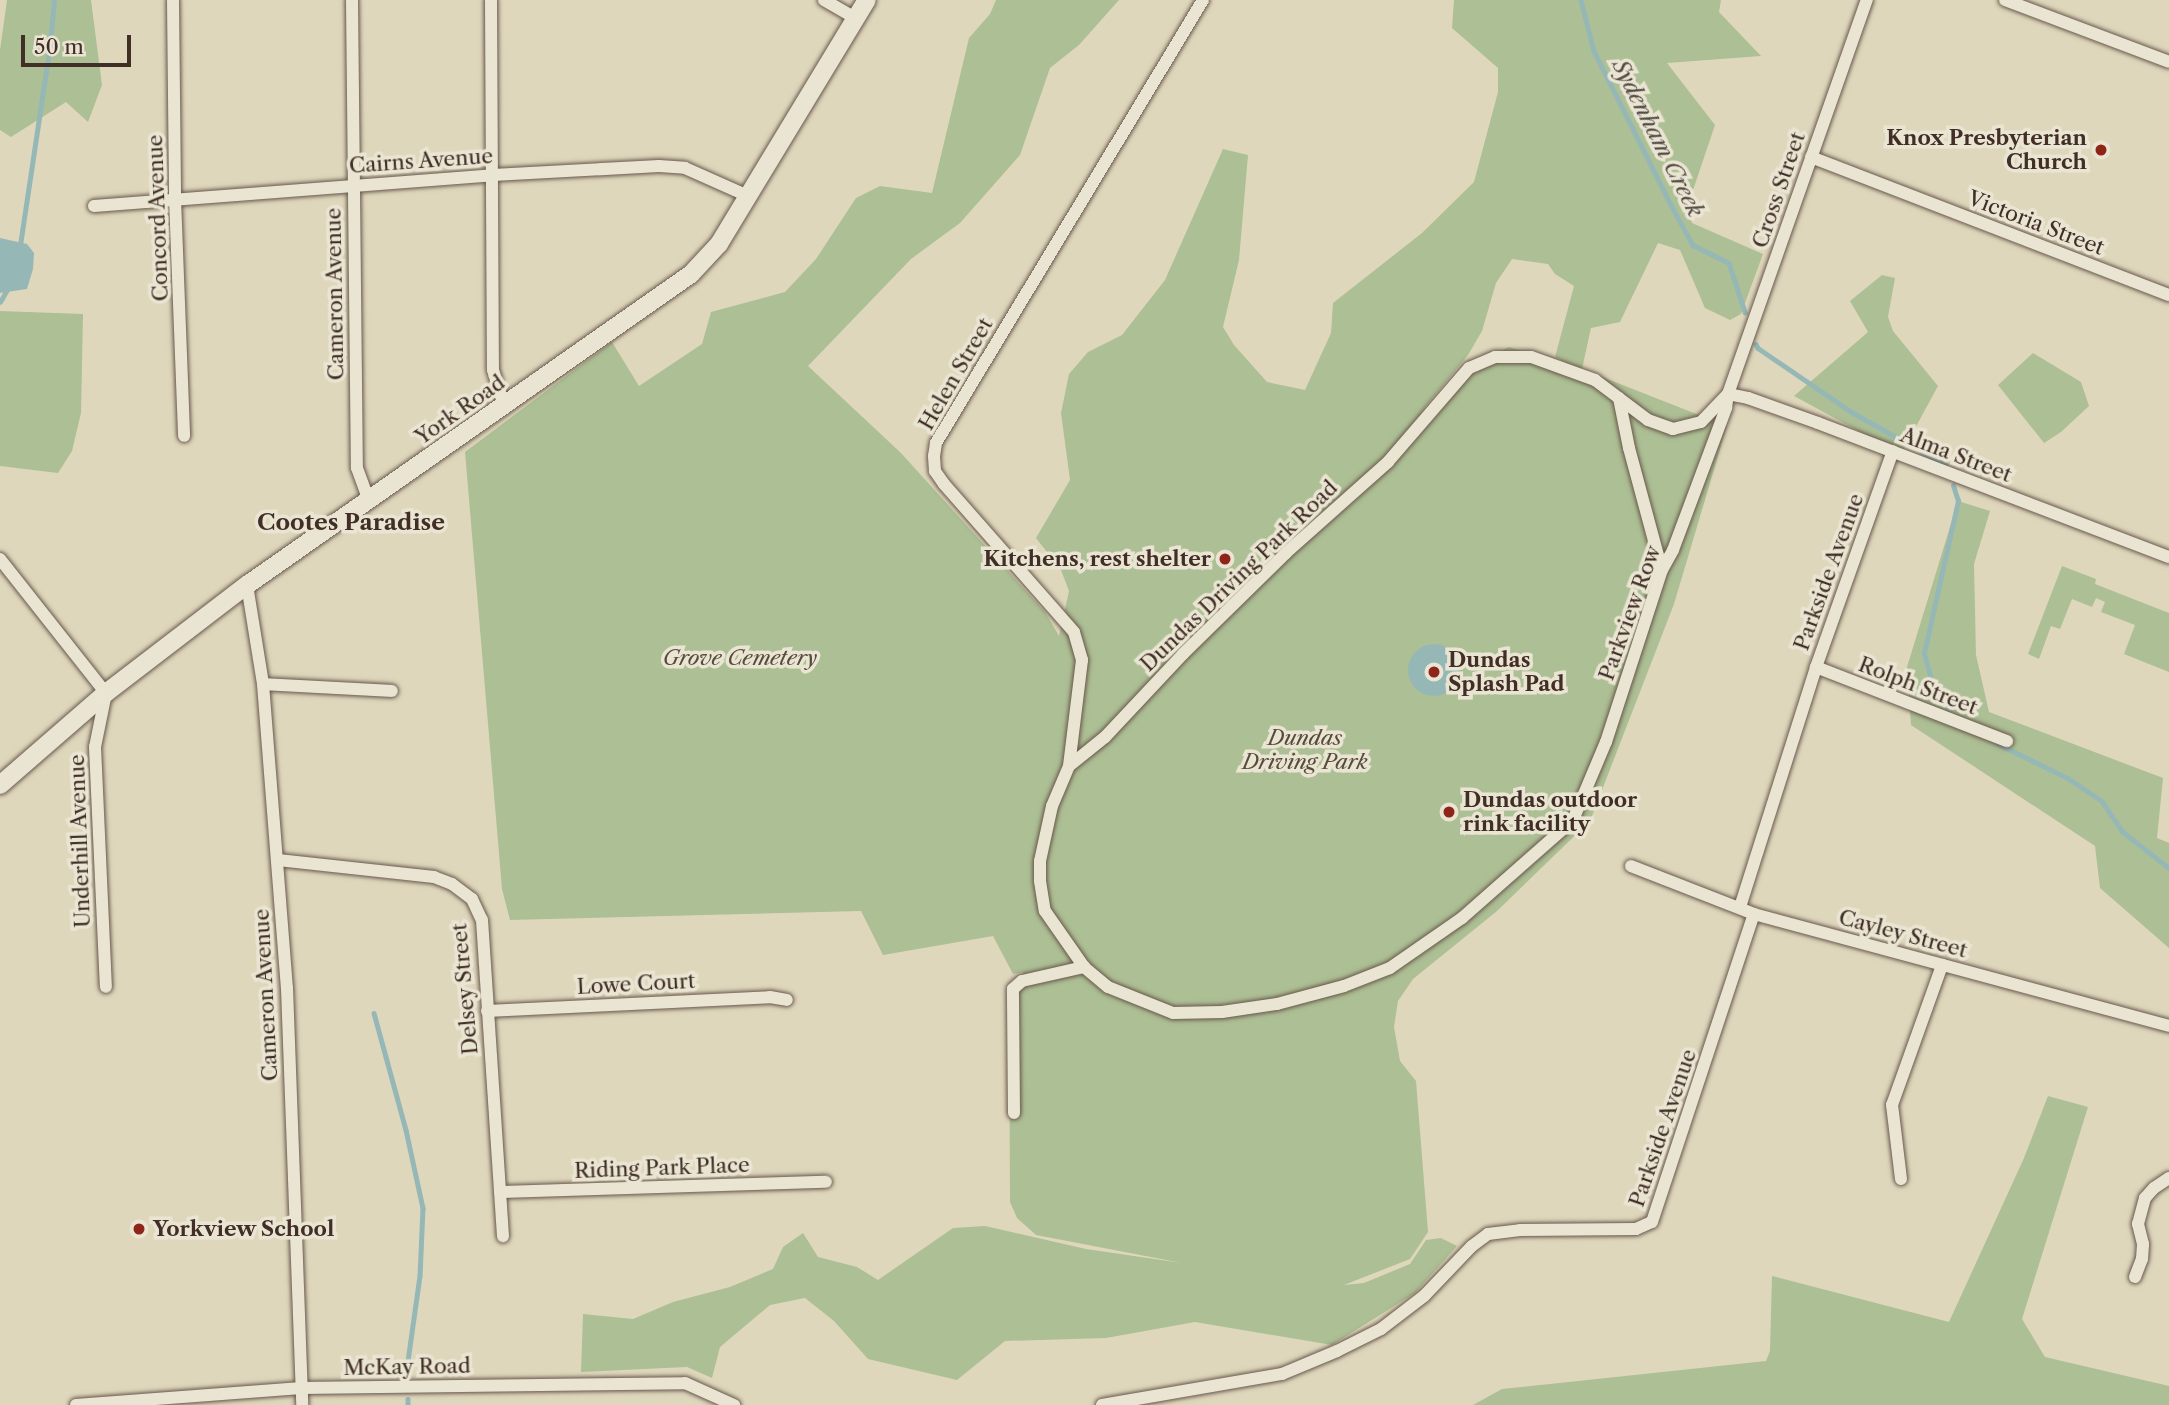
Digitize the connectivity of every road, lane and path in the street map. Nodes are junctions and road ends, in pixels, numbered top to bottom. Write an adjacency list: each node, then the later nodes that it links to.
1 (173, 0): 15 (street, Concord Avenue)
2 (352, 0): 13 (street, Cameron Avenue)
3 (495, 0): 12 (street)
4 (824, 0): 9 (street)
5 (867, 0): 9 (street, York Road)
6 (1203, 0): 33 (street, Helen Street)
7 (1867, 0): 11 (street, Cross Street)
8 (2005, 0): 10 (street)
9 (855, 18): 14 (street, York Road)
10 (2169, 62)
11 (1811, 156): 17 (street, Victoria Street); 18 (street, Cross Street)
12 (494, 175): 13 (street, Cairns Avenue); 14 (street, Cairns Avenue); 20 (street)
13 (354, 185): 15 (street, Cairns Avenue); 23 (street, Cameron Avenue)
14 (746, 195): 20 (street, York Road)
15 (175, 199): 16 (street, Cairns Avenue); 21 (street, Concord Avenue)
16 (94, 206)
17 (2169, 295)
18 (1728, 394): 19 (street, Dundas Driving Park Road); 22 (street, Alma Street); 26 (street, Parkview Row)
19 (1619, 398): 26 (street); 33 (street, Dundas Driving Park Road)
20 (504, 407): 23 (street, York Road)
21 (184, 436)
22 (1893, 451): 24 (street, Alma Street); 28 (street, Parkside Avenue)
23 (369, 501): 27 (street, York Road)
24 (2169, 557)
25 (0, 559): 31 (street)
26 (1662, 570): 35 (street, Parkview Row)
27 (247, 585): 29 (street, Cameron Avenue); 31 (street, York Road)
28 (1816, 667): 32 (street, Rolph Street); 38 (street, Parkside Avenue)
29 (262, 684): 30 (street); 36 (street, Cameron Avenue)
30 (392, 691)
31 (106, 693): 34 (street, York Road); 42 (street, Underhill Avenue)
32 (2007, 741)
33 (1069, 766): 41 (street, Dundas Driving Park Road)
34 (0, 785)
35 (1555, 838): 41 (street, Dundas Driving Park Road)
36 (278, 860): 44 (street, Delsey Street); 53 (street, Cameron Avenue)
37 (1631, 866): 38 (street, Cayley Street)
38 (1740, 907): 39 (street, Cayley Street)
39 (1754, 914): 40 (street, Cayley Street); 57 (street, Parkside Avenue)
40 (1942, 965): 45 (street, Cayley Street); 47 (street)
41 (1084, 967): 46 (street)
42 (106, 987)
43 (787, 1000): 44 (street, Lowe Court)
44 (487, 1011): 50 (street, Delsey Street)
45 (2169, 1026)
46 (1014, 1113)
47 (1901, 1178)
48 (2169, 1178): 52 (street)
49 (826, 1182): 50 (street, Riding Park Place)
50 (500, 1192): 51 (street, Delsey Street)
51 (503, 1236)
52 (2135, 1277)
53 (301, 1388): 54 (street, McKay Road); 55 (street, Cameron Avenue); 56 (street, McKay Road)
54 (76, 1405)
55 (302, 1405)
56 (734, 1405)
57 (1102, 1405)

